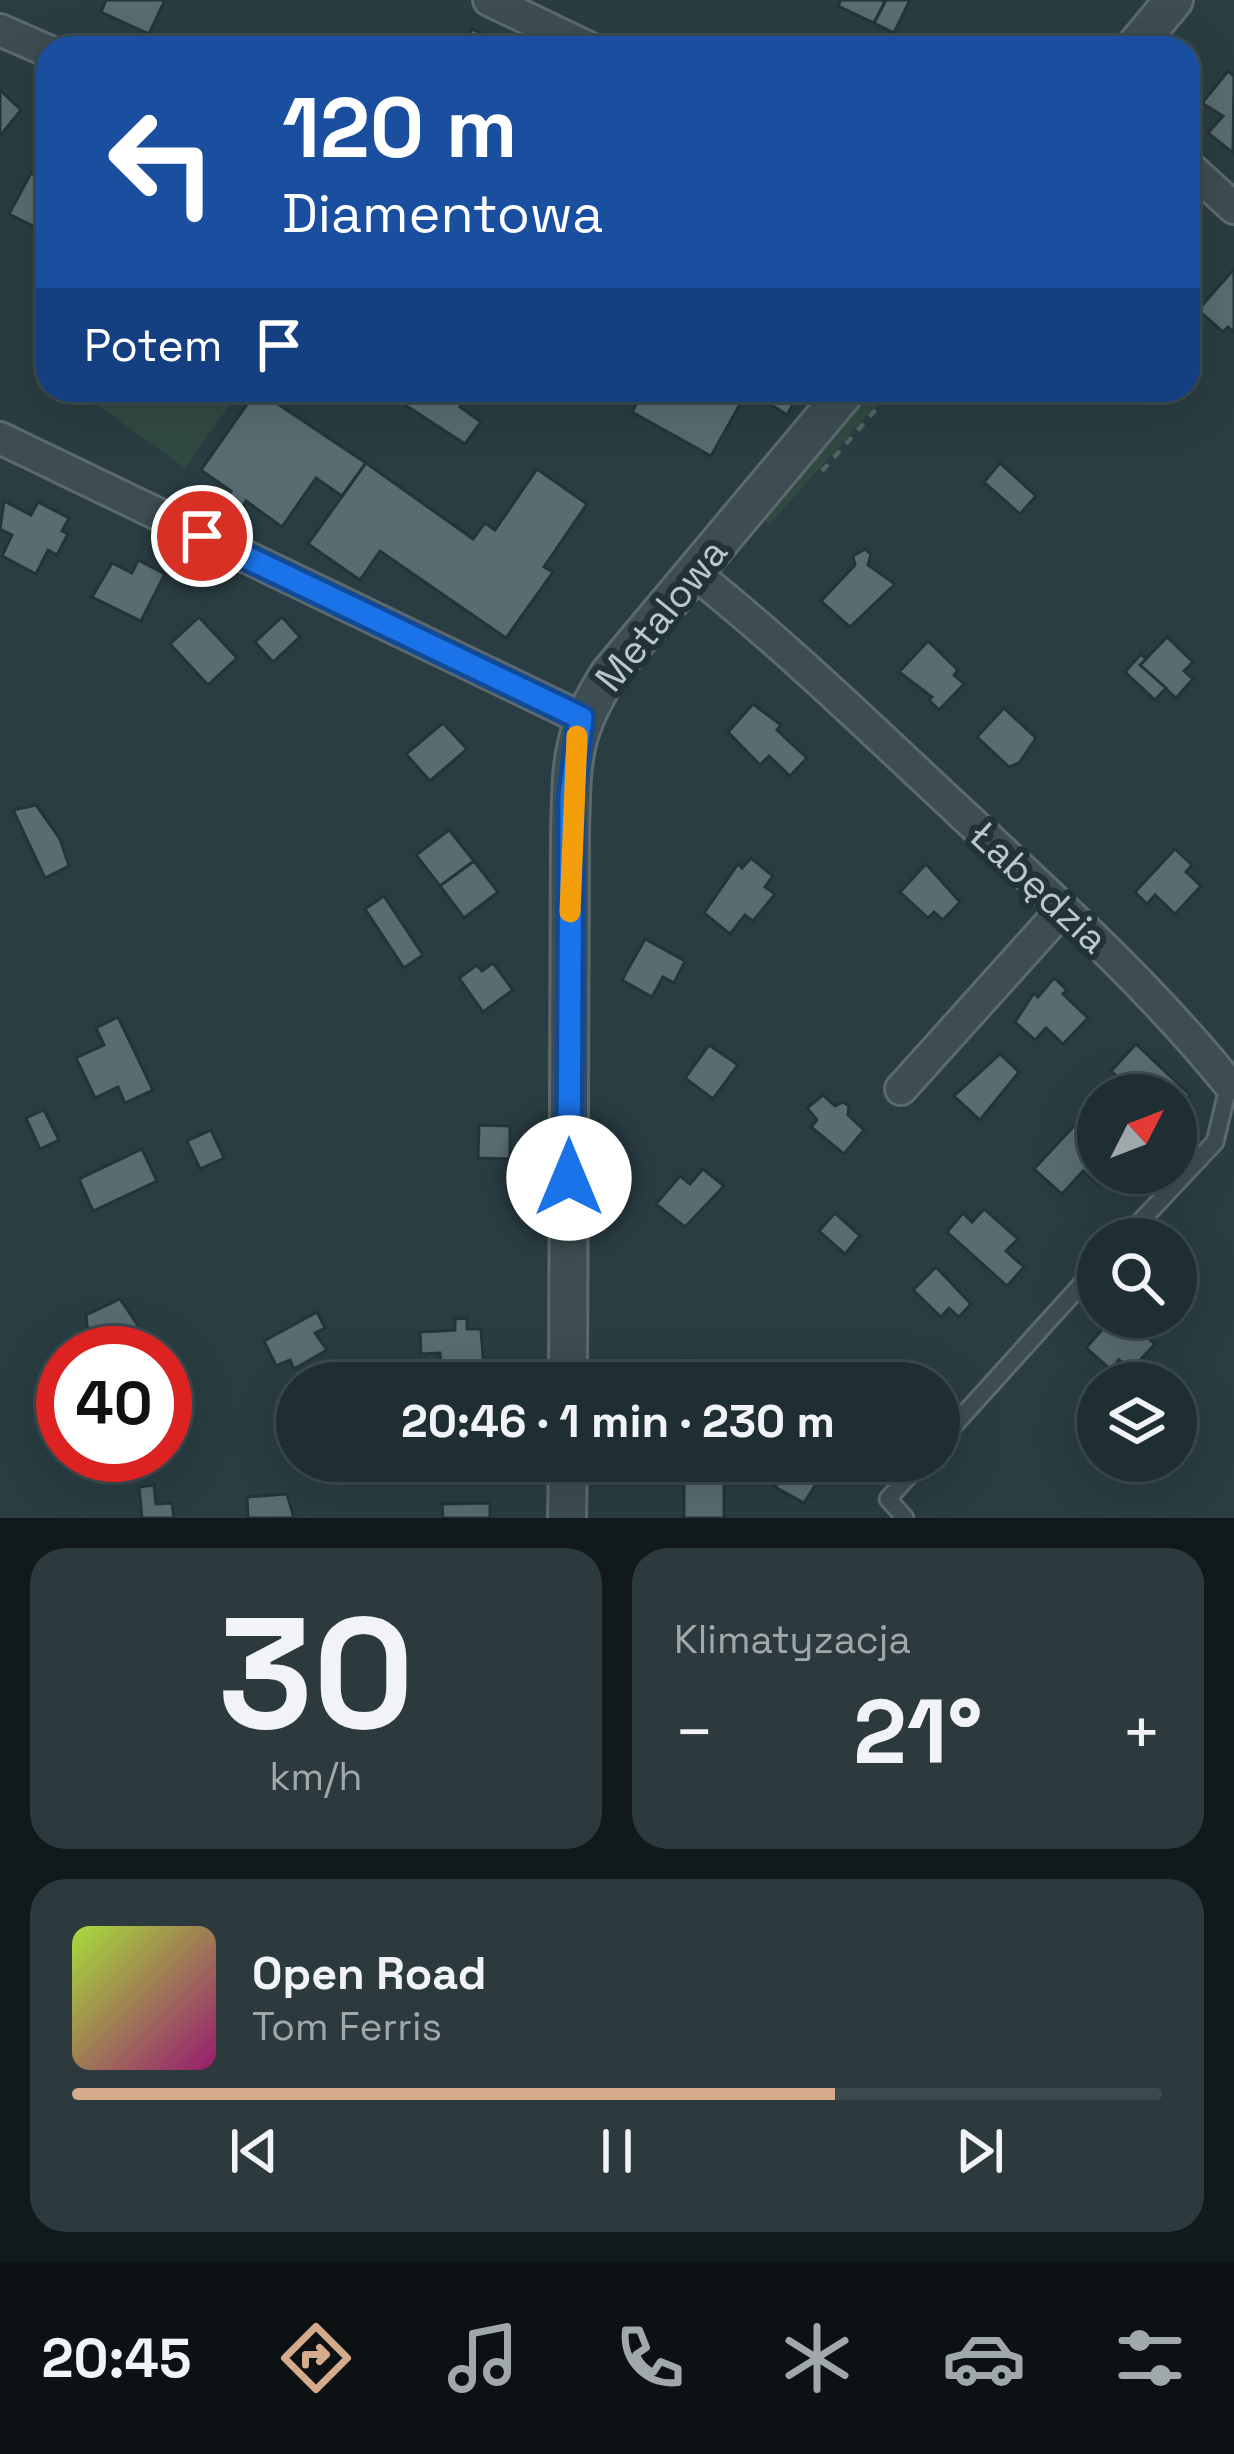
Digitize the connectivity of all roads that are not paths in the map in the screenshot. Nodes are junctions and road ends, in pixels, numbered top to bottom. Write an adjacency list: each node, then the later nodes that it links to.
1 (489, 0): 4 (street)
2 (1174, 0): 5 (street)
3 (0, 30): 6 (street)
4 (565, 36)
5 (1144, 36)
6 (36, 45)
7 (1200, 177): 8 (street)
8 (1234, 208)
9 (837, 402): 11 (street, Metalowa)
10 (0, 438): 12 (street)
11 (694, 573): 12 (street, Metalowa); 13 (street, Łabędzia)
12 (581, 718): 18 (street, Metalowa)
13 (1063, 909): 14 (street, Łabędzia); 15 (street)
14 (1228, 1084): 16 (lane, Łabędzia)
15 (901, 1089)
16 (1144, 1218)
17 (1077, 1289): 19 (lane)
18 (568, 1362)
19 (960, 1419)
20 (568, 1482): 22 (street)
21 (903, 1482): 23 (lane)
22 (567, 1518)
23 (905, 1518)

